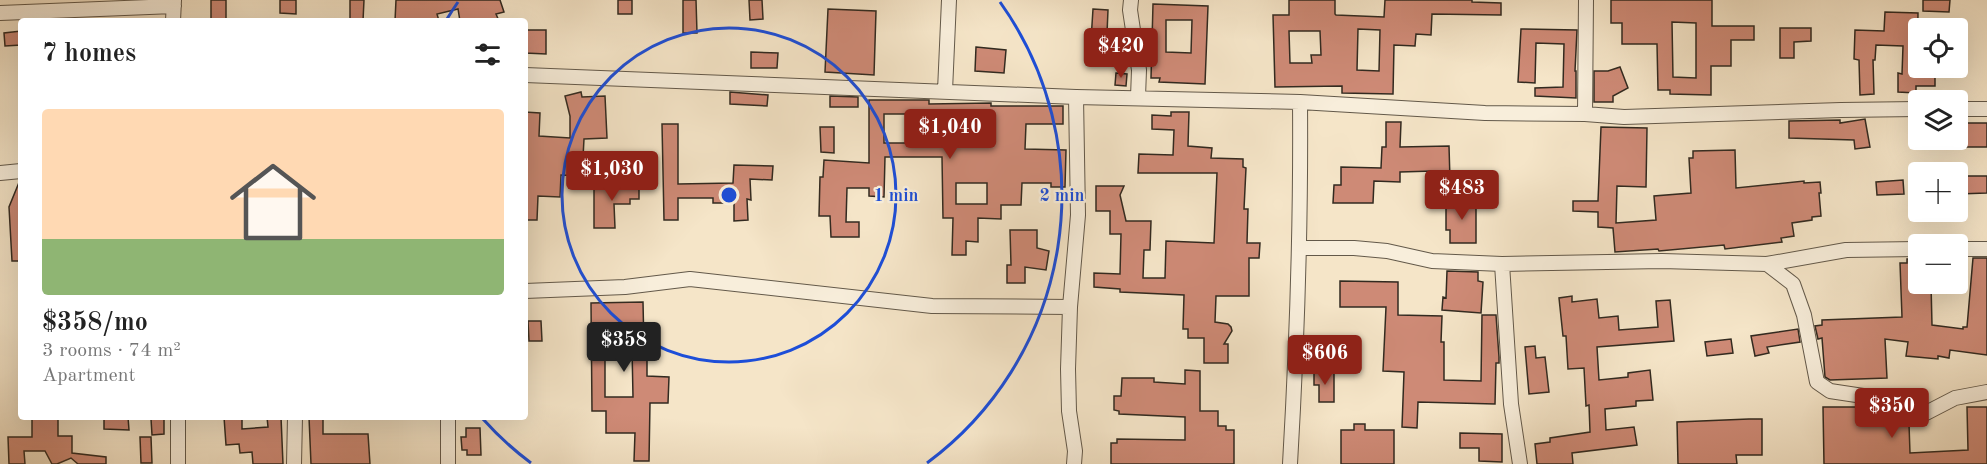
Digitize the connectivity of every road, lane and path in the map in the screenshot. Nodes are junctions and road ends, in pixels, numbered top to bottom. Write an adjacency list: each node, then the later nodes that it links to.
1 (949, 0): 8 (street)
2 (1131, 0): 10 (street)
3 (1586, 0): 15 (street)
4 (174, 3): 5 (street); 6 (street)
5 (2, 8)
6 (173, 18)
7 (528, 75): 8 (street)
8 (945, 91): 9 (street)
9 (1076, 97): 10 (street); 25 (street)
10 (1138, 97): 11 (street)
11 (1300, 102): 15 (street); 18 (street)
12 (1968, 109): 13 (street)
13 (1987, 109)
14 (1908, 110): 15 (street)
15 (1586, 114)
16 (18, 171): 17 (street)
17 (0, 173)
18 (1299, 248): 22 (street); 34 (street)
19 (1908, 249): 23 (street)
20 (1968, 249): 21 (street)
21 (1987, 249)
22 (1502, 264): 23 (street); 35 (street)
23 (1767, 264): 26 (street)
24 (528, 291): 25 (street)
25 (1070, 307): 33 (street)
26 (1987, 392)
27 (178, 420): 30 (street)
28 (295, 420): 31 (street)
29 (448, 420): 32 (street)
30 (178, 464)
31 (294, 464)
32 (448, 464)
33 (1074, 464)
34 (1290, 464)
35 (1520, 464)

